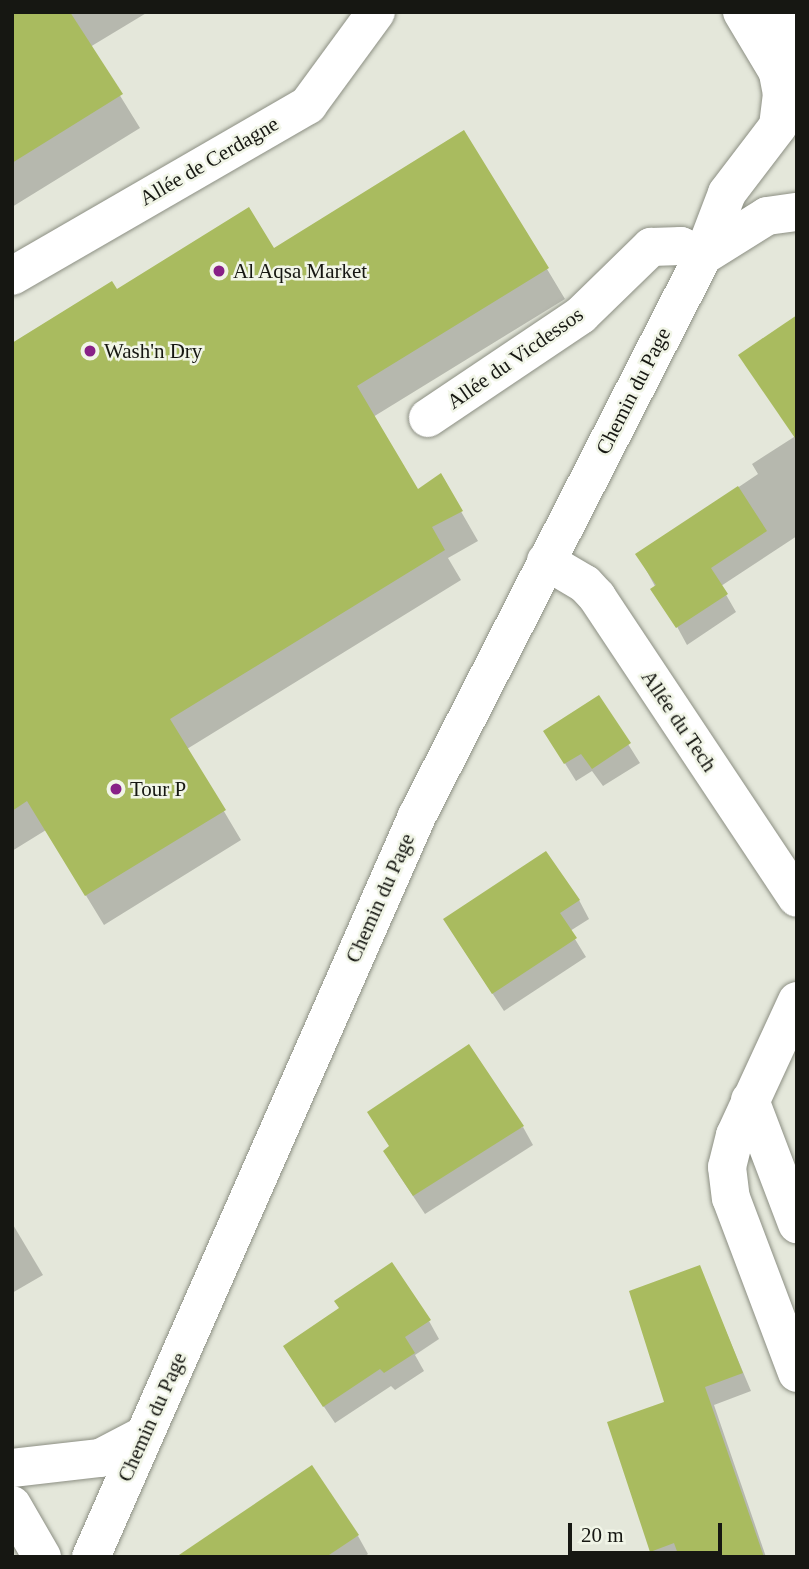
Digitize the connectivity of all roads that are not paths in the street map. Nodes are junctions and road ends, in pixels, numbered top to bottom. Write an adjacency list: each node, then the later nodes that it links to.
1 (376, 12): 9 (street, Allée de Cerdagne)
2 (742, 12): 4 (street)
3 (770, 12): 4 (street)
4 (791, 74): 6 (street, Chemin du Page)
5 (797, 144): 6 (street, Chemin du Page)
6 (745, 175): 8 (street, Chemin du Page)
7 (797, 212): 8 (street)
8 (703, 256): 10 (street, Allée du Vicdessos); 11 (street, Chemin du Page)
9 (12, 276)
10 (428, 418)
11 (546, 561): 12 (street, Allée du Tech); 17 (street, Chemin du Page)
12 (797, 898)
13 (797, 1000): 14 (street)
14 (750, 1100): 15 (street); 16 (street)
15 (797, 1224)
16 (797, 1373)
17 (142, 1436): 18 (street); 21 (street, Chemin du Page)
18 (12, 1468)
19 (12, 1505): 20 (street)
20 (42, 1557)
21 (91, 1557)

